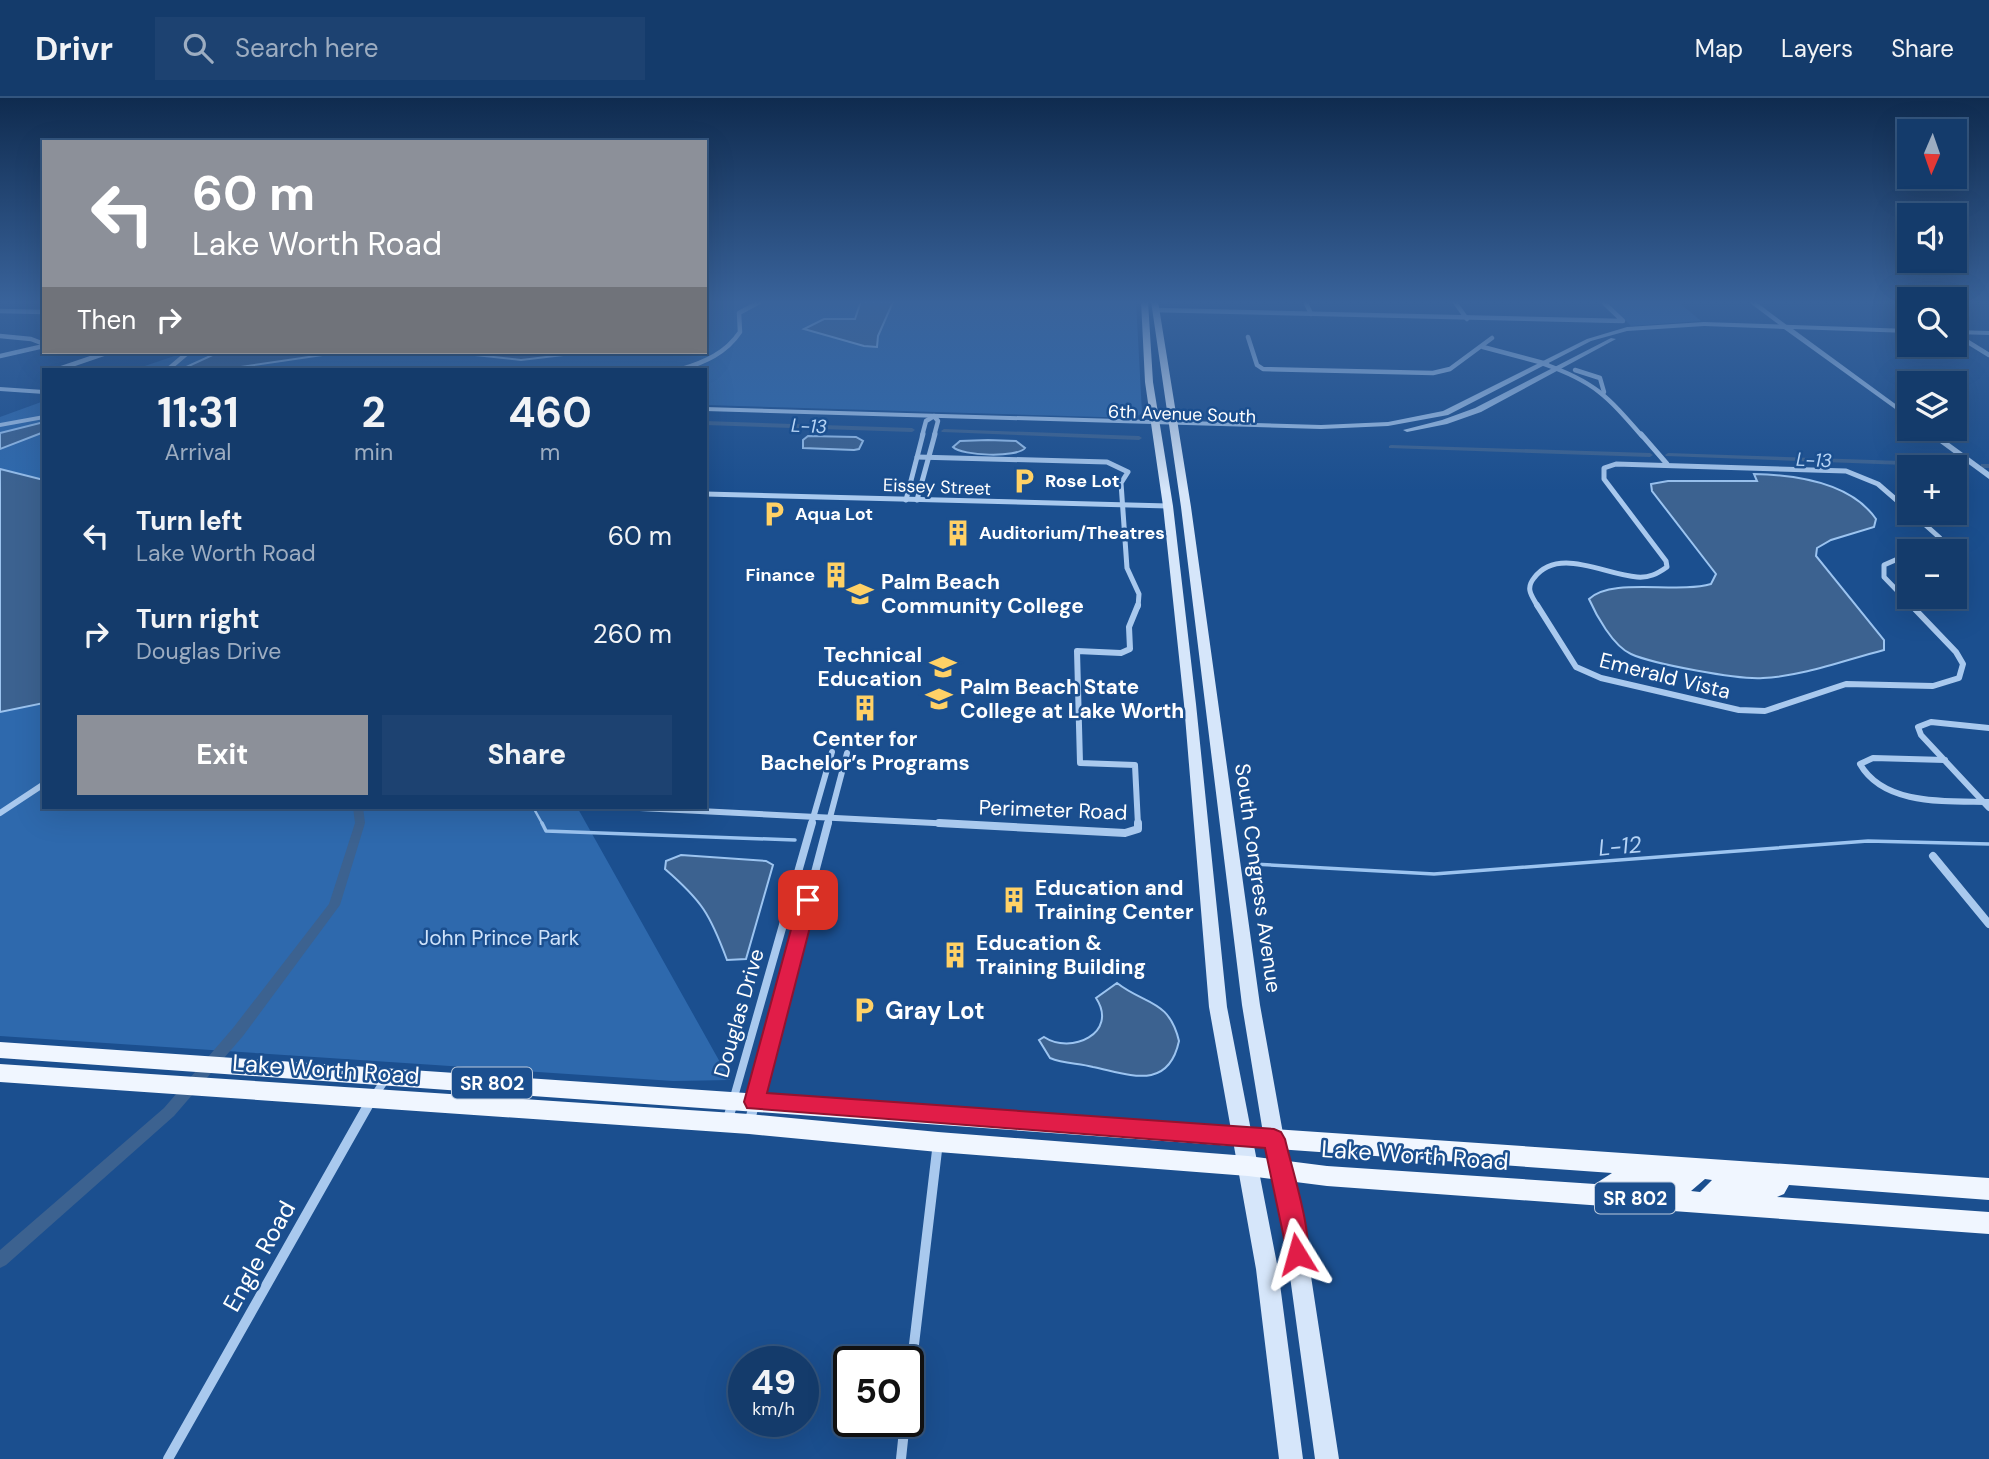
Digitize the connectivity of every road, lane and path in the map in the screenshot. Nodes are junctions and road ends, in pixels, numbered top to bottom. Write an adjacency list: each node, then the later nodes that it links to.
1 (1154, 365): 18 (main road, South Congress Avenue)
2 (1160, 365): 18 (main road, South Congress Avenue)
3 (1257, 365): 4 (street)
4 (1454, 365)
5 (1543, 365): 18 (street, 6th Avenue South)
6 (1546, 365): 9 (street)
7 (1562, 365): 9 (street, 6th Avenue South)
8 (1838, 365): 13 (street)
9 (1557, 367): 11 (street); 11 (street); 18 (street, 6th Avenue South)
10 (0, 391): 12 (street)
11 (1604, 392): 22 (street)
12 (42, 394)
13 (1897, 408)
14 (707, 411): 16 (street, 6th Avenue South)
15 (42, 417): 17 (street)
16 (933, 419): 18 (street, 6th Avenue South); 20 (street); 21 (street)
17 (0, 425)
18 (1165, 426): 29 (main road, South Congress Avenue); 56 (main road, South Congress Avenue)
19 (1941, 441): 23 (street)
20 (917, 457): 21 (street, Perimeter Road); 25 (street)
21 (928, 457): 26 (street); 28 (street, Perimeter Road)
22 (1667, 464): 27 (street, Emerald Vista); 34 (street, Emerald Vista)
23 (1989, 476)
24 (707, 495): 25 (street, Eissey Street)
25 (906, 500): 26 (street, Eissey Street)
26 (918, 500): 28 (street, Eissey Street)
27 (1897, 501)
28 (1124, 506): 29 (street, Eissey Street); 44 (street, Perimeter Road)
29 (1168, 506): 55 (main road, South Congress Avenue)
30 (1925, 525): 31 (street, Emerald Vista)
31 (1940, 539)
32 (1897, 558): 33 (street, Emerald Vista)
33 (1897, 591)
34 (1914, 609)
35 (1989, 728): 38 (street)
36 (832, 752): 43 (street, Douglas Drive)
37 (847, 753): 44 (street, Douglas Drive)
38 (1945, 760): 40 (street); 40 (street)
39 (42, 785): 42 (street)
40 (1987, 804)
41 (655, 809): 43 (street, Perimeter Road)
42 (0, 813)
43 (814, 818): 44 (street, Perimeter Road); 53 (street, Douglas Drive)
44 (829, 819): 53 (street, Douglas Drive)
45 (1933, 856): 46 (street)
46 (1989, 924)
47 (0, 1050): 48 (main road, Lake Worth Road / SR 802)
48 (89, 1056): 49 (main road); 51 (main road, Lake Worth Road / SR 802)
49 (0, 1063)
50 (0, 1073): 52 (main road, Lake Worth Road / SR 802)
51 (389, 1075): 52 (street, Engle Road); 53 (main road, Lake Worth Road / SR 802)
52 (372, 1098): 54 (main road, Lake Worth Road / SR 802); 68 (street, Engle Road)
53 (744, 1101): 54 (street, Douglas Drive); 54 (street, Douglas Drive); 55 (main road, Lake Worth Road / SR 802)
54 (738, 1123): 57 (main road, Lake Worth Road / SR 802)
55 (1242, 1136): 56 (main road, Lake Worth Road / SR 802); 58 (main road, South Congress Avenue)
56 (1274, 1139): 59 (main road, Lake Worth Road / SR 802); 60 (main road, South Congress Avenue)
57 (938, 1142): 58 (main road, Lake Worth Road / SR 802); 66 (street)
58 (1248, 1166): 60 (main road, Lake Worth Road / SR 802); 70 (main road, South Congress Avenue)
59 (1702, 1168): 61 (main road, Lake Worth Road / SR 802); 63 (main road)
60 (1281, 1171): 63 (main road, Lake Worth Road / SR 802); 71 (main road, South Congress Avenue)
61 (1783, 1174): 62 (main road, Lake Worth Road / SR 802); 64 (main road)
62 (1989, 1189)
63 (1598, 1195): 64 (main road, Lake Worth Road / SR 802)
64 (1704, 1203): 65 (main road, Lake Worth Road / SR 802)
65 (1989, 1223)
66 (914, 1346)
67 (903, 1437): 69 (street)
68 (168, 1459)
69 (901, 1459)
70 (1291, 1459)
71 (1326, 1459)

